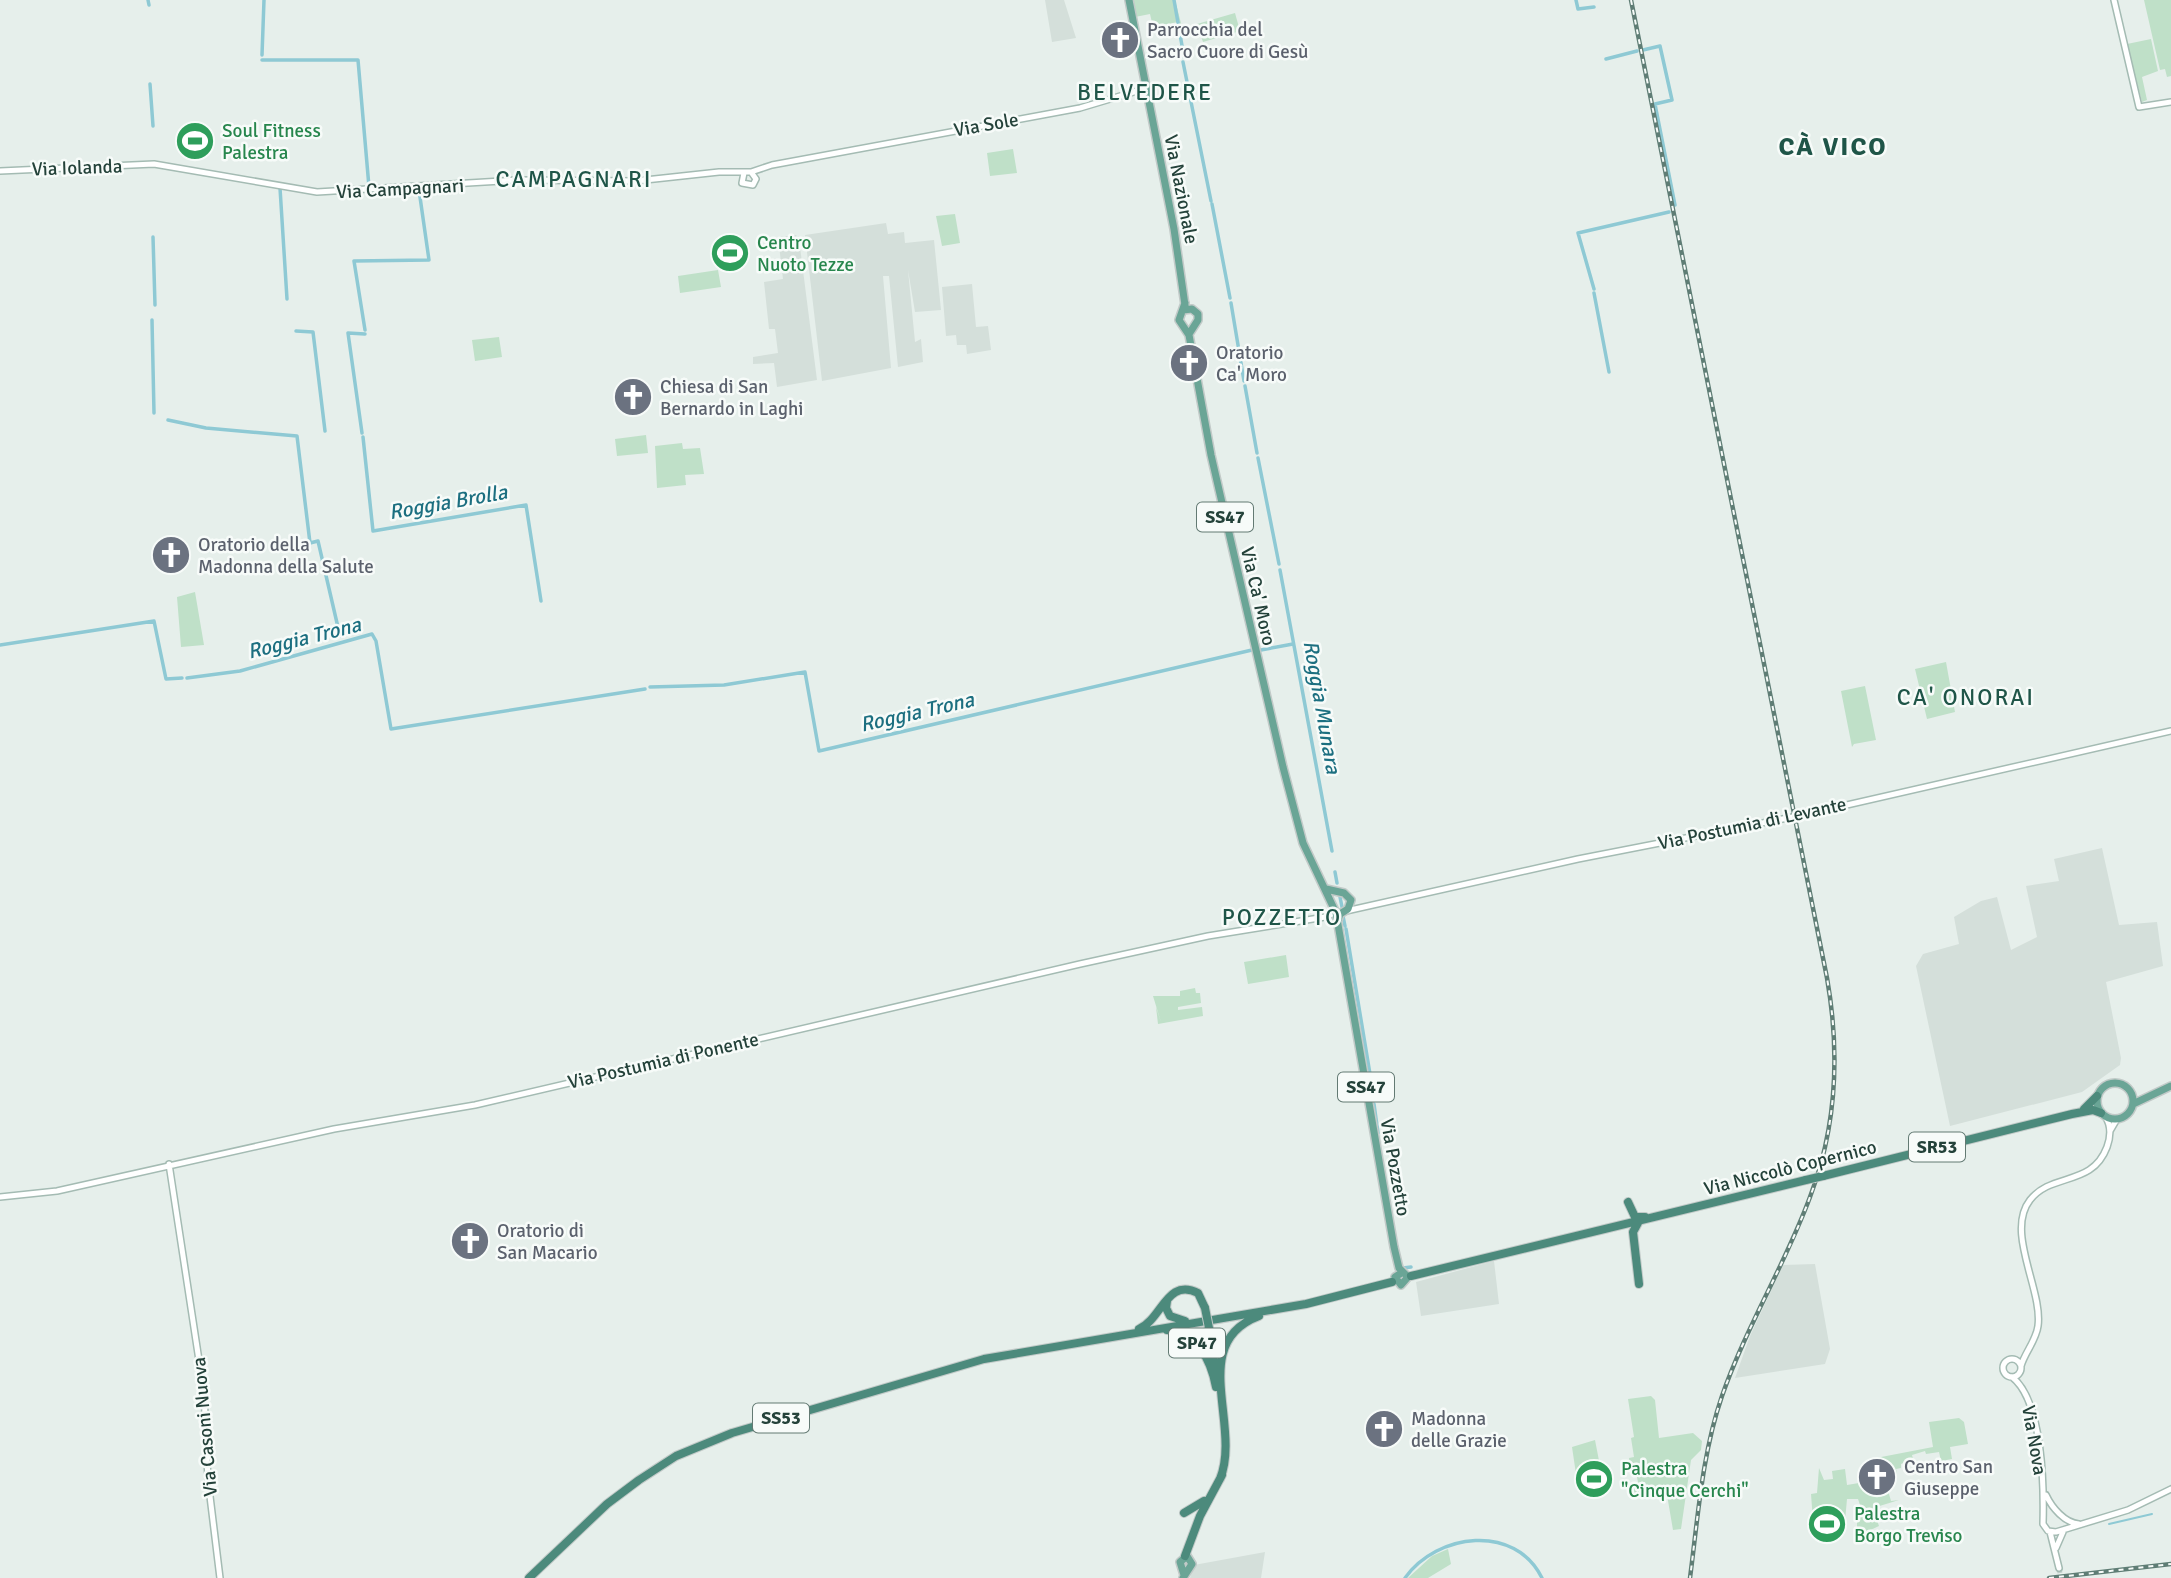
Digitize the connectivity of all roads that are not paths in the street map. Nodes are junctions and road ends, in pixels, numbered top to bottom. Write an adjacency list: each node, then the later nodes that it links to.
1 (1129, 0): 3 (main road, Via Nazionale / SS47)
2 (2114, 0): 4 (main road)
3 (1142, 91): 6 (main road, Via Sole); 13 (main road, Via Nazionale / SS47)
4 (2171, 102)
5 (154, 164): 7 (main road, Via Iolanda); 9 (main road, Via Campagnari)
6 (763, 169): 8 (main road); 11 (main road)
7 (0, 171)
8 (751, 172): 10 (main road, Via Campagnari); 11 (main road)
9 (732, 173): 10 (main road, Via Campagnari); 12 (main road)
10 (744, 173): 12 (main road)
11 (756, 179): 12 (main road)
12 (741, 180)
13 (1185, 307): 14 (main road, Via Ca' Moro / SS47); 14 (main road, Via Ca' Moro / SS47)
14 (1188, 329): 17 (main road, Via Ca' Moro / SS47)
15 (2171, 731): 18 (main road, Via Postumia di Levante)
16 (1351, 903): 17 (main road, Via Pozzetto / SS47); 17 (main road, SS47); 18 (main road)
17 (1337, 907): 18 (main road, Via Postumia di Levante); 19 (main road); 20 (main road, Via Pozzetto / SS47)
18 (1361, 907)
19 (1326, 917): 20 (main road, Via Postumia di Ponente); 30 (main road, Via Postumia di Ponente)
20 (1337, 925): 37 (main road, Via Pozzetto / SS47)
21 (2171, 1086): 23 (main road, SR53)
22 (2132, 1094): 23 (main road, SR53); 24 (main road, SR53); 25 (main road)
23 (2149, 1095): 25 (main road, SR53)
24 (2097, 1096): 26 (highway, Via Niccolò Copernico / SR53); 27 (main road)
25 (2133, 1104): 28 (main road, SR53)
26 (2072, 1114): 27 (highway, Via Niccolò Copernico / SR53); 32 (highway, Via Niccolò Copernico / SR53, bridge)
27 (2103, 1114): 28 (main road, SR53); 29 (main road)
28 (2117, 1119): 29 (main road)
29 (2110, 1131): 44 (main road)
30 (169, 1164): 31 (main road, Via Postumia di Ponente); 66 (main road, Via Casoni Nuova)
31 (0, 1197)
32 (1668, 1214): 33 (highway, Via Niccolò Copernico / SR53); 34 (highway)
33 (1639, 1221): 34 (highway, Via Niccolò Copernico / SR53); 36 (highway)
34 (1621, 1226): 35 (highway, Via Niccolò Copernico / SR53)
35 (1594, 1232): 36 (highway); 37 (highway, Via Niccolò Copernico / SR53)
36 (1633, 1241): 38 (highway)
37 (1401, 1278): 40 (highway, SS53); 40 (highway)
38 (1639, 1284)
39 (1173, 1292): 41 (highway, SP47); 43 (highway, SP47); 50 (highway, SP47, bridge)
40 (1281, 1308): 41 (highway, SS53); 50 (highway, SP47)
41 (1243, 1314): 42 (highway, SS53)
42 (1102, 1338): 43 (highway, SS53); 50 (highway, SP47)
43 (1074, 1342): 67 (highway, SS53)
44 (2027, 1350): 45 (main road); 46 (main road)
45 (2015, 1359): 46 (main road); 48 (main road)
46 (2021, 1366): 47 (main road)
47 (2019, 1373): 48 (main road); 49 (main road, Via Nova)
48 (2012, 1377): 49 (main road, Via Nova)
49 (2023, 1388): 54 (main road, Via Nova)
50 (1226, 1438): 52 (highway, SP47)
51 (1228, 1467): 52 (highway)
52 (1219, 1480): 61 (highway, SP47); 61 (highway)
53 (2171, 1489): 58 (main road)
54 (2045, 1493): 55 (main road, Via Nova); 56 (main road, Via Nova)
55 (2057, 1511): 56 (main road); 57 (main road)
56 (2044, 1516): 60 (main road)
57 (2064, 1517): 58 (main road); 59 (main road)
58 (2086, 1524): 59 (main road); 62 (main road)
59 (2059, 1531): 60 (main road); 62 (main road)
60 (2050, 1532): 62 (main road)
61 (1191, 1543): 63 (highway, SP47)
62 (2056, 1551): 64 (main road)
63 (1187, 1557): 65 (main road, SP47)
64 (2059, 1568)
65 (1184, 1573)
66 (220, 1578)
67 (529, 1578)

